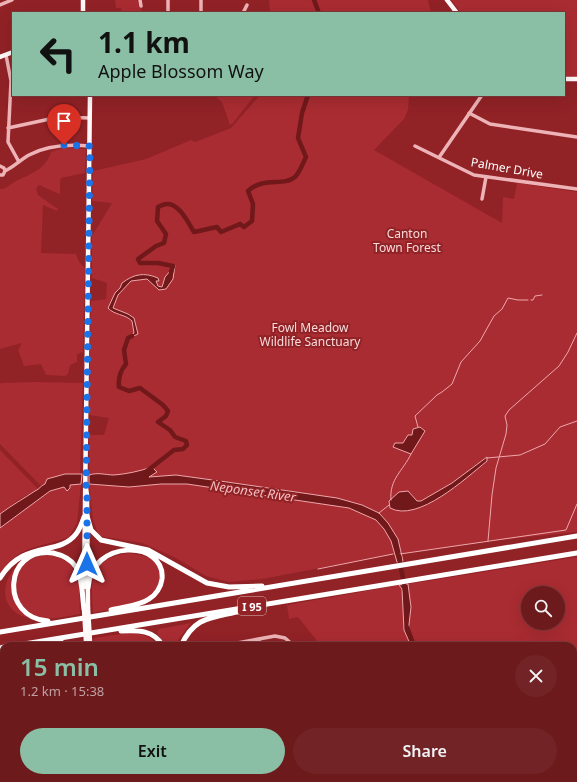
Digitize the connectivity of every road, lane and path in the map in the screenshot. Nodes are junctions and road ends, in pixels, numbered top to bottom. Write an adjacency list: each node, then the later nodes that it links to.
1 (12, 0): 8 (street)
2 (83, 0): 10 (main road)
3 (140, 0): 9 (street)
4 (168, 0): 11 (street)
5 (201, 0): 12 (street)
6 (447, 0): 14 (main road)
7 (246, 5): 13 (street)
8 (0, 6)
9 (140, 6)
10 (83, 12)
11 (168, 12)
12 (201, 12)
13 (243, 12)
14 (456, 12)
15 (12, 52): 16 (main road)
16 (6, 55): 17 (main road); 20 (street)
17 (0, 57)
18 (565, 79): 19 (main road)
19 (577, 79)
20 (12, 80): 25 (street)
21 (90, 96): 24 (main road)
22 (481, 96): 23 (street)
23 (469, 113): 26 (street); 29 (street)
24 (90, 118): 25 (street); 27 (main road)
25 (8, 128): 30 (street)
26 (577, 137)
27 (90, 146): 30 (street); 37 (main road)
28 (415, 146): 29 (street, Palmer Drive)
29 (440, 156): 34 (street, Palmer Drive)
30 (20, 162): 32 (street)
31 (0, 166): 32 (street)
32 (5, 171): 33 (street)
33 (0, 175)
34 (486, 177): 35 (street, Palmer Drive); 36 (street)
35 (577, 189)
36 (482, 199)
37 (85, 516): 40 (highway); 42 (highway); 43 (main road); 45 (main road)
38 (577, 536): 42 (highway, I 95)
39 (577, 553): 44 (highway, I 95)
40 (0, 578)
41 (2, 583): 45 (highway)
42 (281, 585): 46 (highway, I 95)
43 (88, 588): 45 (main road); 46 (highway)
44 (263, 604): 49 (highway, I 95); 57 (highway)
45 (86, 608): 55 (main road, bridge)
46 (90, 617): 48 (highway, I 95)
47 (25, 619): 48 (highway)
48 (59, 622): 50 (highway, I 95)
49 (108, 630): 51 (highway, I 95); 56 (highway)
50 (0, 632)
51 (75, 636): 53 (highway, I 95); 54 (highway)
52 (259, 639): 58 (street); 59 (street)
53 (37, 642)
54 (55, 642)
55 (88, 642)
56 (159, 642)
57 (182, 642)
58 (243, 642)
59 (291, 642)

